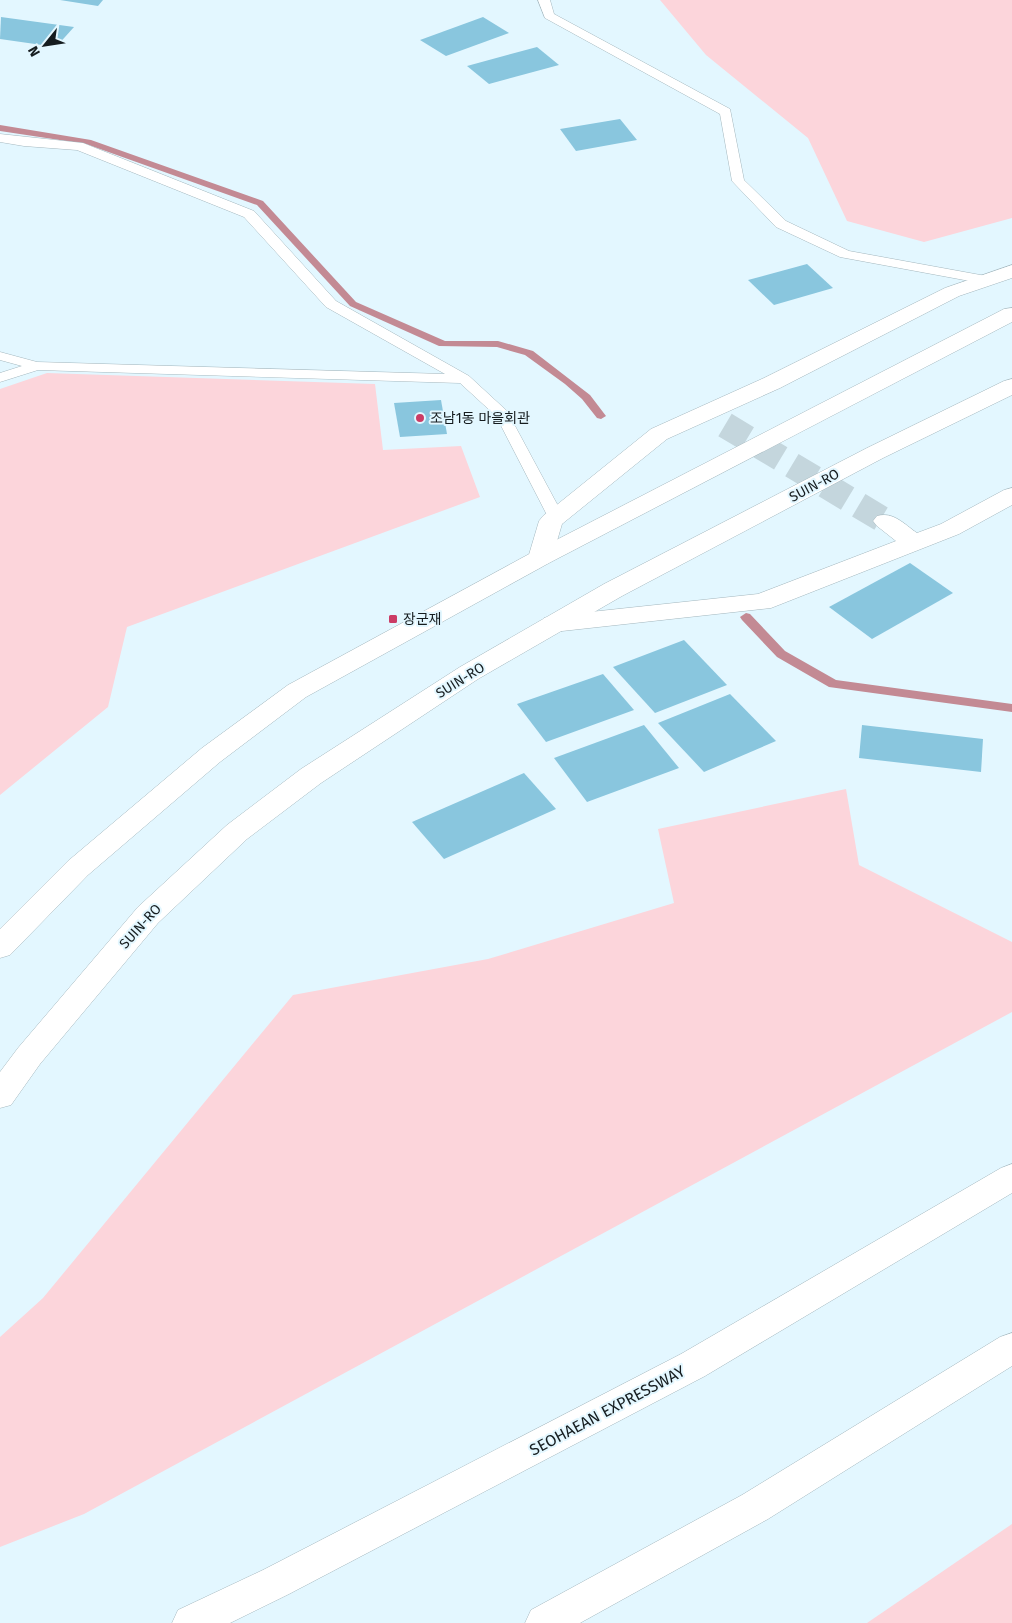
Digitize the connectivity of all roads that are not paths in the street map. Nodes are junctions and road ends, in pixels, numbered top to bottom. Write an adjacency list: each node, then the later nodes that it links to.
1 (544, 0): 4 (lane)
2 (0, 138): 9 (lane)
3 (1012, 271): 4 (main road)
4 (986, 280): 11 (main road)
5 (1012, 314): 17 (main road)
6 (0, 356): 7 (lane)
7 (37, 366): 8 (lane); 9 (lane)
8 (0, 378)
9 (464, 379): 14 (lane)
10 (1012, 386): 18 (main road, SUIN-RO)
11 (706, 412): 12 (main road); 14 (main road)
12 (725, 425)
13 (1012, 496): 16 (main road)
14 (556, 517): 17 (main road)
15 (885, 521): 16 (main road)
16 (914, 543): 18 (main road)
17 (540, 558): 19 (main road)
18 (554, 624): 20 (main road, SUIN-RO)
19 (0, 947)
20 (0, 1096)
21 (1012, 1177): 23 (main road, SEOHAEAN EXPRESSWAY)
22 (1012, 1348): 24 (main road)
23 (190, 1623)
24 (544, 1623)

